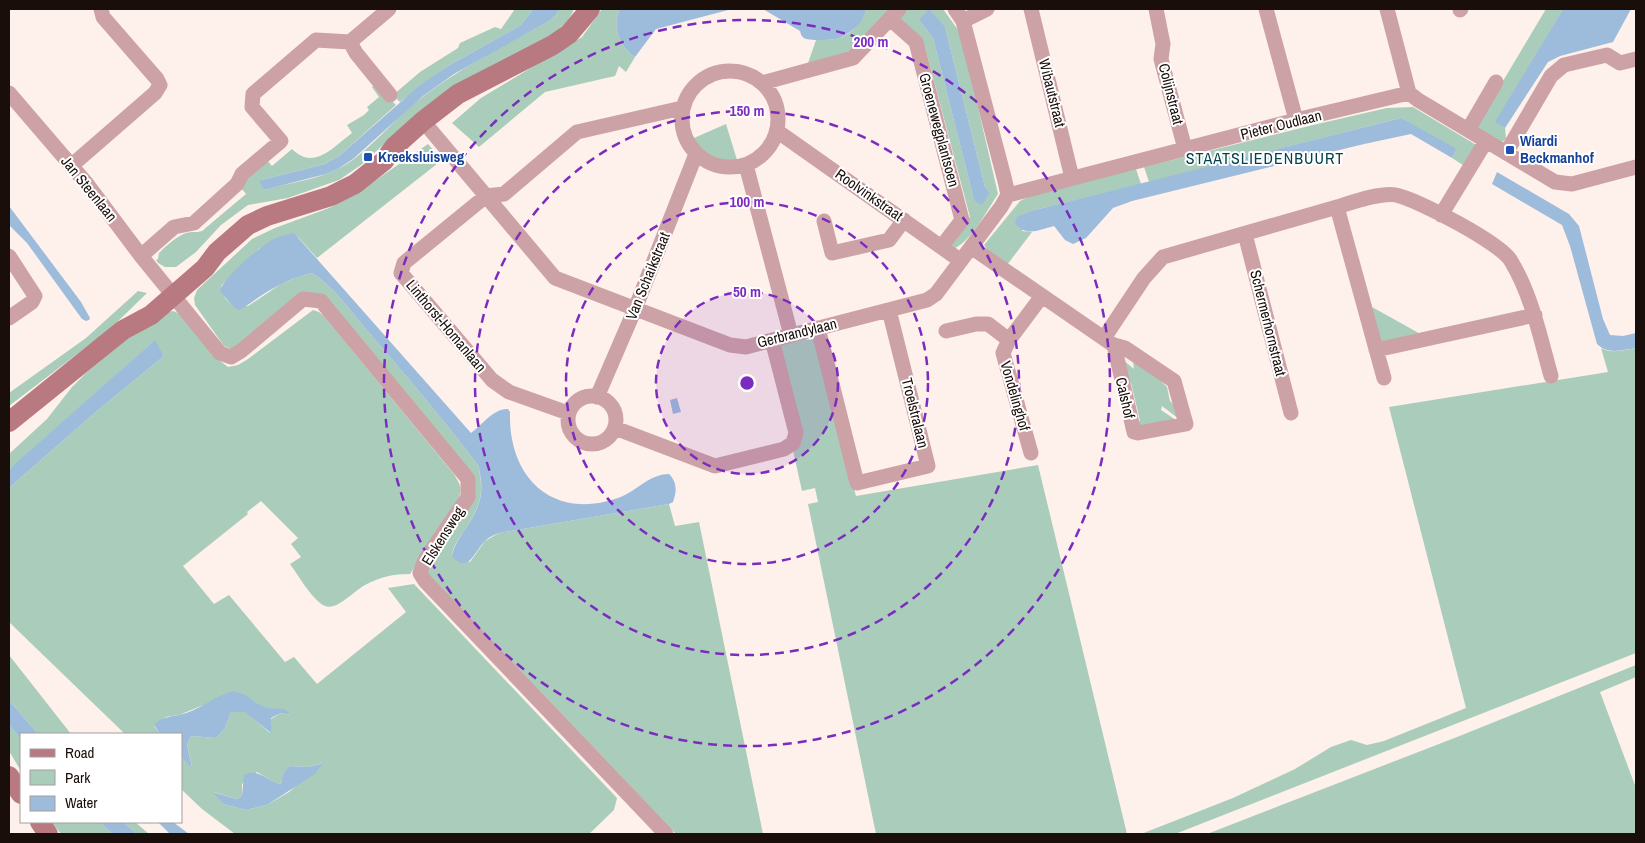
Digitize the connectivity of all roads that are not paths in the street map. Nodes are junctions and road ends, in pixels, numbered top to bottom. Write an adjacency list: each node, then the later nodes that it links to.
1 (101, 9): 28 (street)
2 (389, 9): 11 (street)
3 (985, 9): 10 (street)
4 (1031, 9): 30 (street, Wibautstraat)
5 (1156, 9): 24 (street, Colijnstraat)
6 (1266, 9): 19 (street)
7 (1387, 9): 17 (street)
8 (585, 13): 20 (street)
9 (894, 14): 14 (street); 38 (street, Groenewegplantsoen)
10 (959, 15): 31 (street)
11 (350, 42): 16 (street); 41 (street)
12 (1636, 59): 25 (street)
13 (1496, 82): 21 (street)
14 (762, 83): 18 (street); 22 (street)
15 (9, 93): 28 (street, Jan Steenlaan)
16 (390, 94)
17 (1409, 94): 19 (street, Pieter Oudlaan); 21 (street)
18 (682, 108): 26 (street); 32 (street)
19 (1296, 120): 24 (street, Pieter Oudlaan)
20 (427, 126): 32 (street, Gerbrandylaan); 43 (street)
21 (1468, 130): 23 (street)
22 (777, 131): 27 (street); 35 (street, Roolvinkstraat)
23 (1486, 141): 25 (street); 34 (street)
24 (1184, 149): 30 (street, Pieter Oudlaan)
25 (1506, 153): 29 (street)
26 (696, 154): 27 (street); 45 (street, Van Schaikstraat)
27 (746, 165): 51 (street)
28 (71, 166): 41 (street, Jan Steenlaan)
29 (1635, 172)
30 (1072, 178): 31 (street, Pieter Oudlaan)
31 (1008, 195): 39 (street, Gerbrandylaan)
32 (486, 196): 45 (street, Gerbrandylaan); 59 (street, Linthorst-Homanlaan)
33 (1337, 207): 34 (street); 37 (street); 55 (street)
34 (1441, 214): 47 (street)
35 (904, 220): 36 (street); 38 (street, Roolvinkstraat)
36 (824, 221)
37 (1245, 234): 54 (street); 60 (street, Schermerhornstraat)
38 (942, 246): 42 (street, Roolvinkstraat)
39 (971, 248): 42 (street, Gerbrandylaan); 44 (street, Calshof)
40 (9, 256): 48 (street)
41 (141, 256): 43 (street, Jan Steenlaan)
42 (961, 261): 46 (street, Gerbrandylaan)
43 (169, 291): 61 (street); 68 (street, Elskensweg)
44 (1042, 296): 53 (street, Vondelinghof); 54 (street, Calshof)
45 (635, 309): 52 (street, Gerbrandylaan); 58 (street, Van Schaikstraat)
46 (889, 310): 49 (street, Gerbrandylaan); 49 (street, Troelstralaan)
47 (1535, 314): 55 (street); 56 (street)
48 (9, 318)
49 (818, 328): 51 (street, Gerbrandylaan)
50 (946, 331): 53 (street, Vondelinghof)
51 (791, 335): 52 (street, Gerbrandylaan)
52 (772, 340): 62 (street)
53 (1009, 340): 63 (street, Vondelinghof)
54 (1109, 342): 54 (street, Calshof)
55 (1376, 350): 57 (street)
56 (1551, 376)
57 (1384, 378)
58 (597, 397): 59 (street); 62 (street)
59 (568, 413): 62 (street)
60 (1291, 413)
61 (9, 422)
62 (615, 428)
63 (1031, 453)
64 (9, 776): 65 (street)
65 (20, 792)
66 (41, 823): 67 (street)
67 (48, 834)
68 (666, 834)

